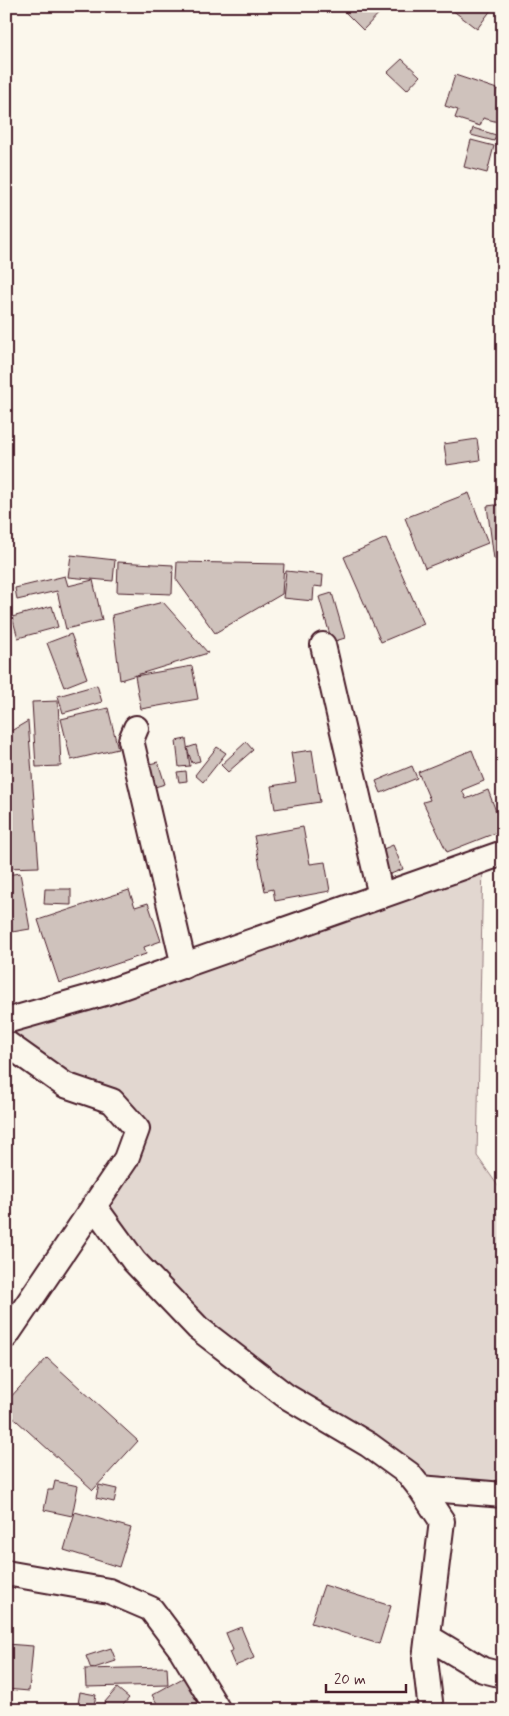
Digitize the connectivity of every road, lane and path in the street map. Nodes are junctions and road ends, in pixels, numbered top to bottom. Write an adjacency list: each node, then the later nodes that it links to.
1 (323, 645): 4 (street)
2 (136, 728): 5 (street)
3 (503, 853): 4 (street)
4 (381, 896): 5 (street)
5 (184, 966): 6 (street)
6 (6, 1021)
7 (6, 1043): 8 (street)
8 (94, 1206): 9 (street); 10 (street)
9 (6, 1336)
10 (420, 1488): 11 (street); 13 (street)
11 (503, 1495)
12 (6, 1573): 15 (street)
13 (428, 1637): 14 (street); 16 (street)
14 (503, 1675)
15 (218, 1710)
16 (431, 1710)

